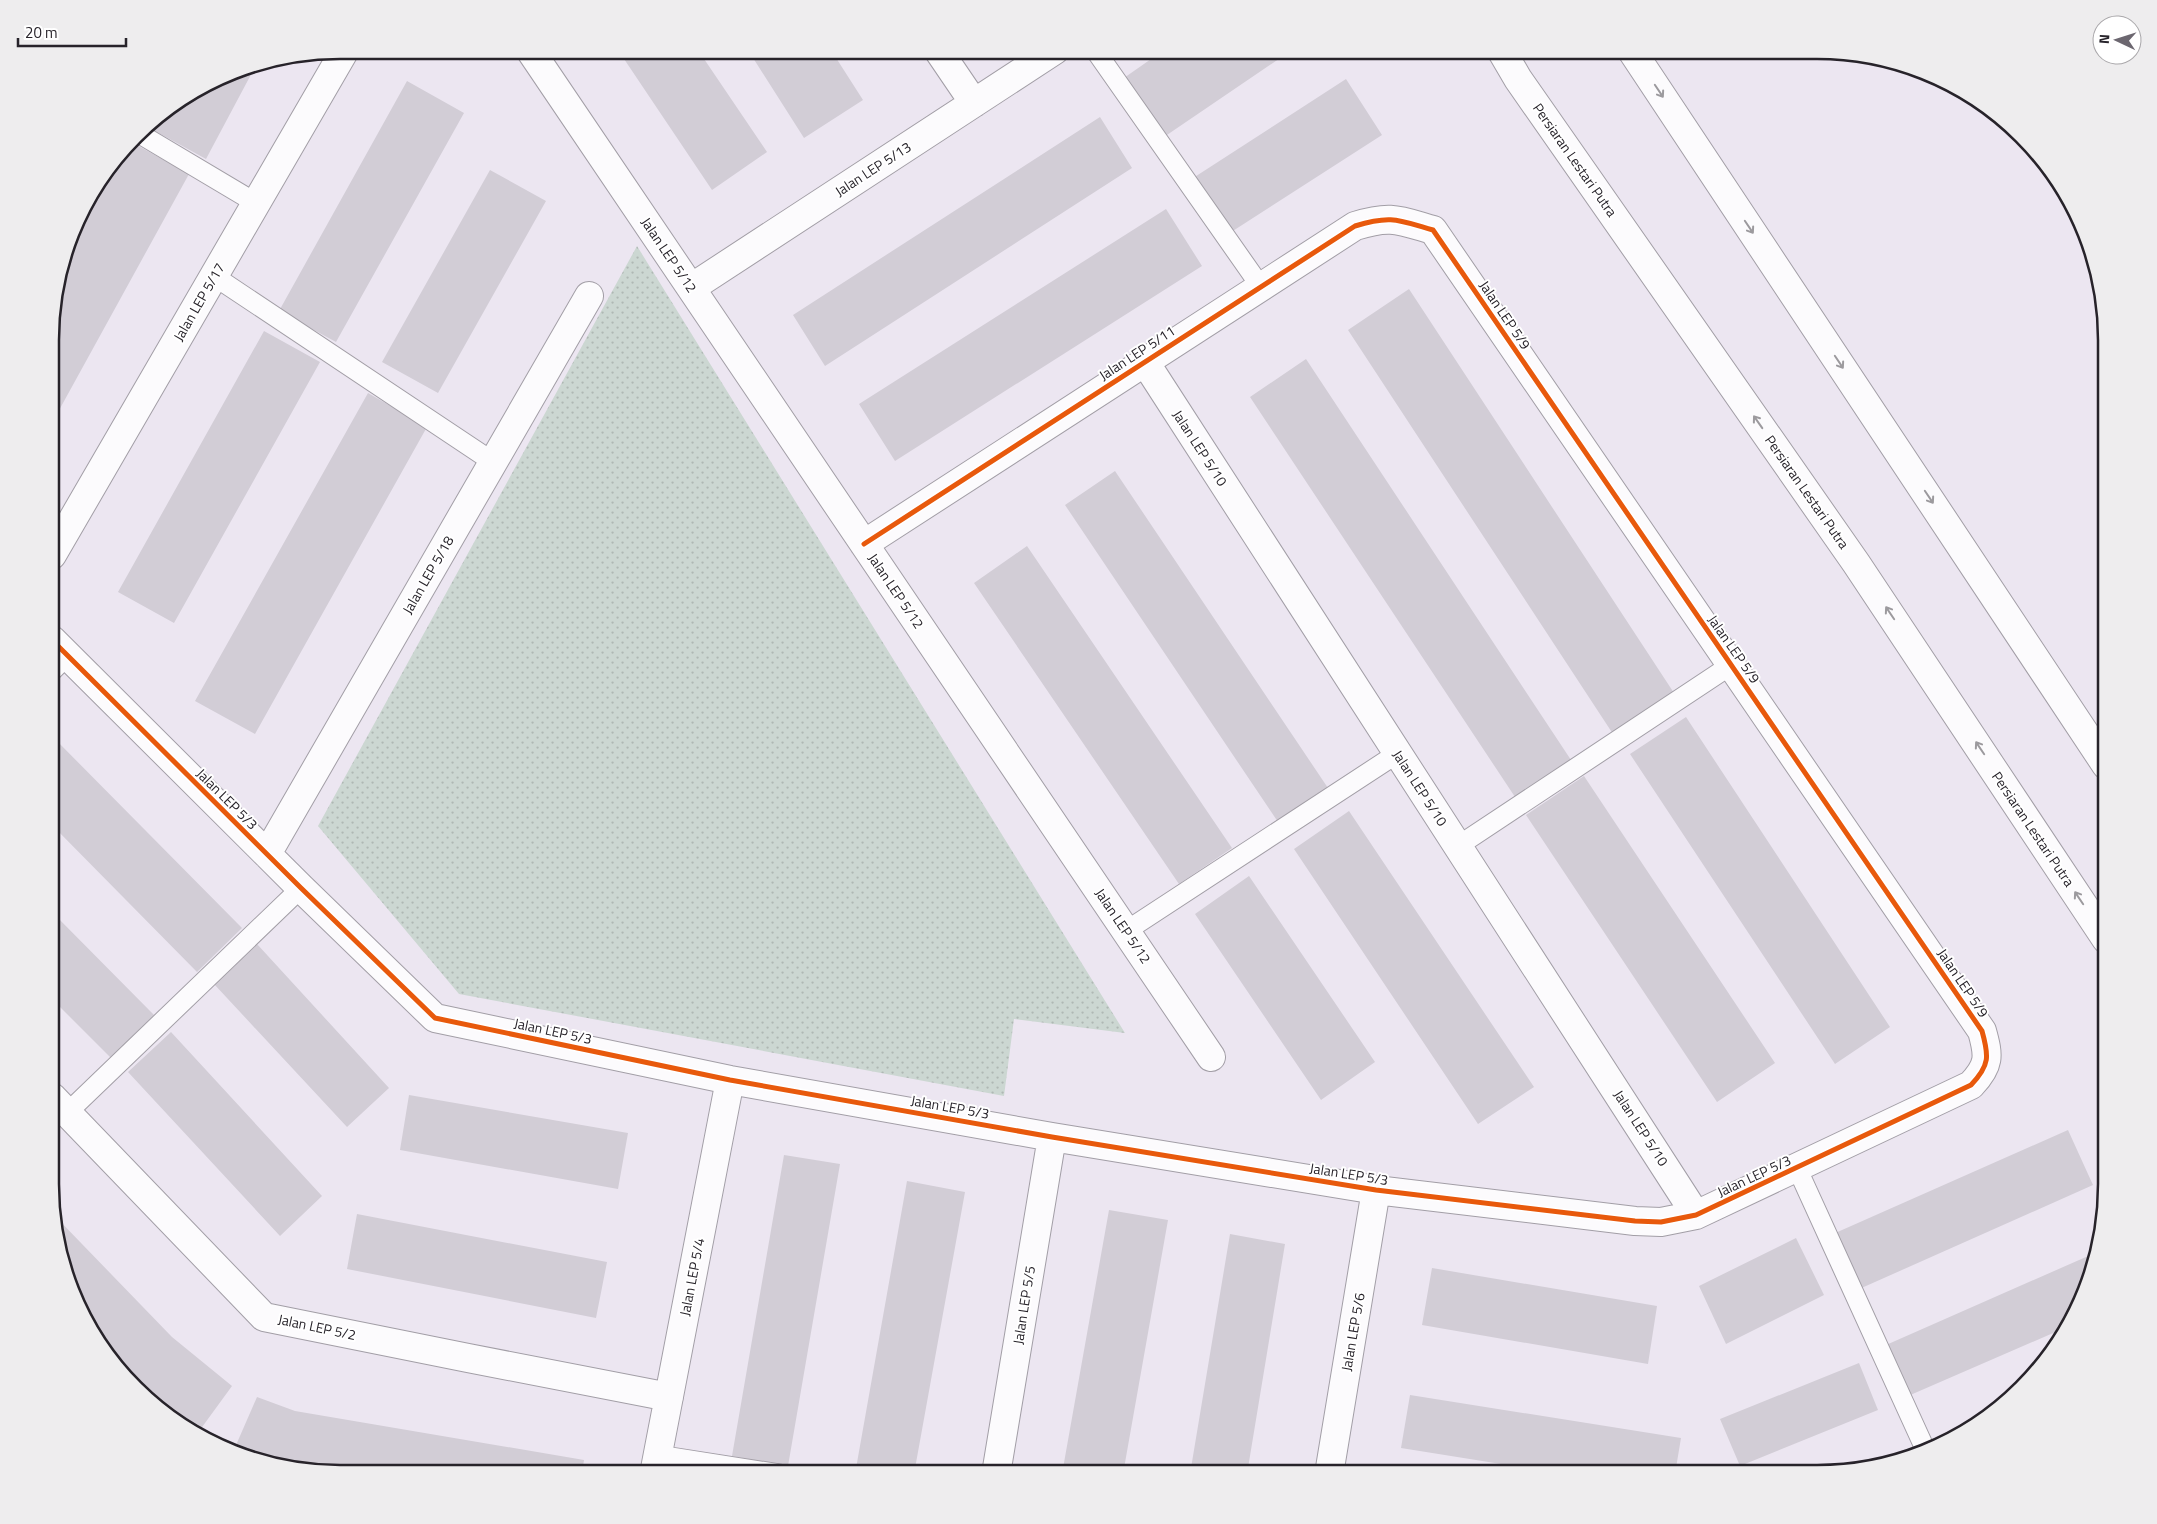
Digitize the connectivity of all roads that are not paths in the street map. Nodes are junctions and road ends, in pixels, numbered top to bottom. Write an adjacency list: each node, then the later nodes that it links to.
1 (340, 59): 10 (street, Jalan LEP 5/17)
2 (536, 59): 14 (street, Jalan LEP 5/12)
3 (944, 59): 8 (street)
4 (1041, 59): 8 (street, Jalan LEP 5/13)
5 (1101, 59): 13 (lane)
6 (1507, 59): 27 (street, Persiaran Lestari Putra, one-way to 6)
7 (1638, 59): 22 (street, one-way to 22)
8 (974, 103): 14 (street, Jalan LEP 5/13)
9 (145, 137): 10 (lane)
10 (256, 203): 12 (street, Jalan LEP 5/17)
11 (1433, 230): 13 (street, Jalan LEP 5/11); 21 (street, Jalan LEP 5/9)
12 (214, 276): 17 (lane); 18 (street, Jalan LEP 5/17)
13 (1260, 287): 16 (street, Jalan LEP 5/11)
14 (691, 288): 19 (street, Jalan LEP 5/12)
15 (589, 296): 17 (street, Jalan LEP 5/18)
16 (1145, 362): 19 (street, Jalan LEP 5/11); 23 (street, Jalan LEP 5/10)
17 (493, 462): 25 (street, Jalan LEP 5/18)
18 (59, 543)
19 (864, 544): 28 (street, Jalan LEP 5/12)
20 (59, 656): 25 (street, Jalan LEP 5/3)
21 (1731, 665): 24 (lane); 31 (street, Jalan LEP 5/9)
22 (2098, 753)
23 (1398, 754): 24 (street, Jalan LEP 5/10); 28 (lane)
24 (1458, 846): 36 (street, Jalan LEP 5/10)
25 (267, 854): 26 (street, Jalan LEP 5/3)
26 (301, 888): 30 (street, Jalan LEP 5/3); 32 (lane)
27 (2098, 927)
28 (1126, 931): 29 (street, Jalan LEP 5/12)
29 (1211, 1057)
30 (730, 1080): 33 (street, Jalan LEP 5/3); 37 (street, Jalan LEP 5/4)
31 (1971, 1085): 34 (street, Jalan LEP 5/3)
32 (60, 1105): 37 (street, Jalan LEP 5/2)
33 (1052, 1136): 35 (street, Jalan LEP 5/3); 40 (street, Jalan LEP 5/5)
34 (1797, 1168): 36 (street, Jalan LEP 5/3); 38 (lane)
35 (1376, 1190): 36 (street, Jalan LEP 5/3); 41 (street, Jalan LEP 5/6)
36 (1696, 1215)
37 (669, 1397): 39 (street, Jalan LEP 5/4)
38 (1923, 1445)
39 (656, 1464)
40 (997, 1465)
41 (1330, 1465)

